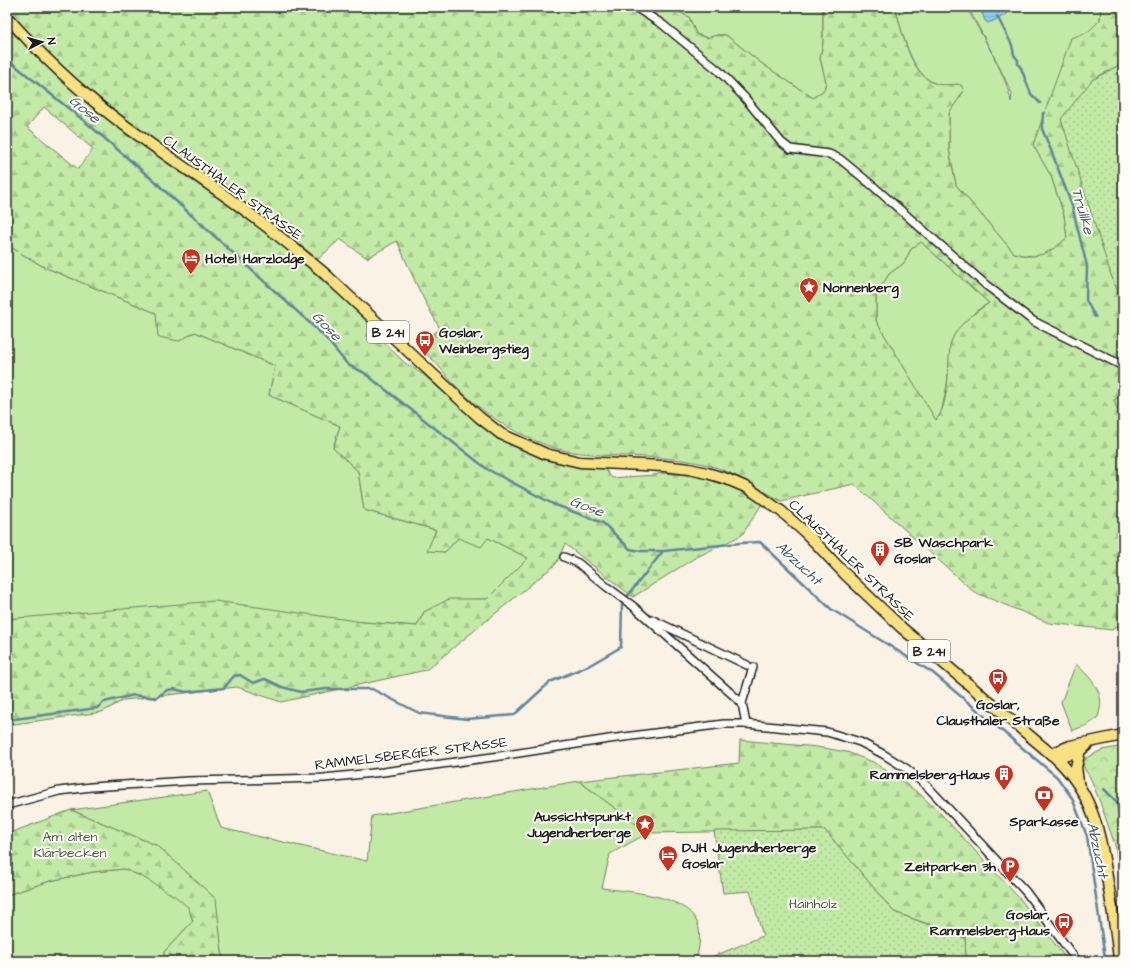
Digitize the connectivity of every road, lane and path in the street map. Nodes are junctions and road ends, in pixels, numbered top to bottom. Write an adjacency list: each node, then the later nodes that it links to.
1 (635, 7): 3 (street)
2 (7, 17): 11 (main road, CLAUSTHALER STRASSE / B 241)
3 (1123, 366)
4 (564, 557): 5 (street)
5 (645, 617): 6 (street); 6 (street)
6 (742, 703): 7 (street)
7 (746, 724): 13 (street, RAMMELSBERGER STRASSE); 16 (street, RAMMELSBERGER STRASSE)
8 (1123, 736): 9 (main road)
9 (1091, 742): 10 (main road); 11 (main road)
10 (1080, 750): 11 (main road); 12 (main road)
11 (1054, 756): 12 (main road, CLAUSTHALER STRASSE / B 241)
12 (1079, 784): 14 (main road, CLAUSTHALER STRASSE / B 241)
13 (7, 805)
14 (1117, 935): 15 (main road, CLAUSTHALER STRASSE / B 241); 17 (main road, CLAUSTHALER STRASSE / B 241)
15 (1123, 956)
16 (1077, 961)
17 (1119, 961)

